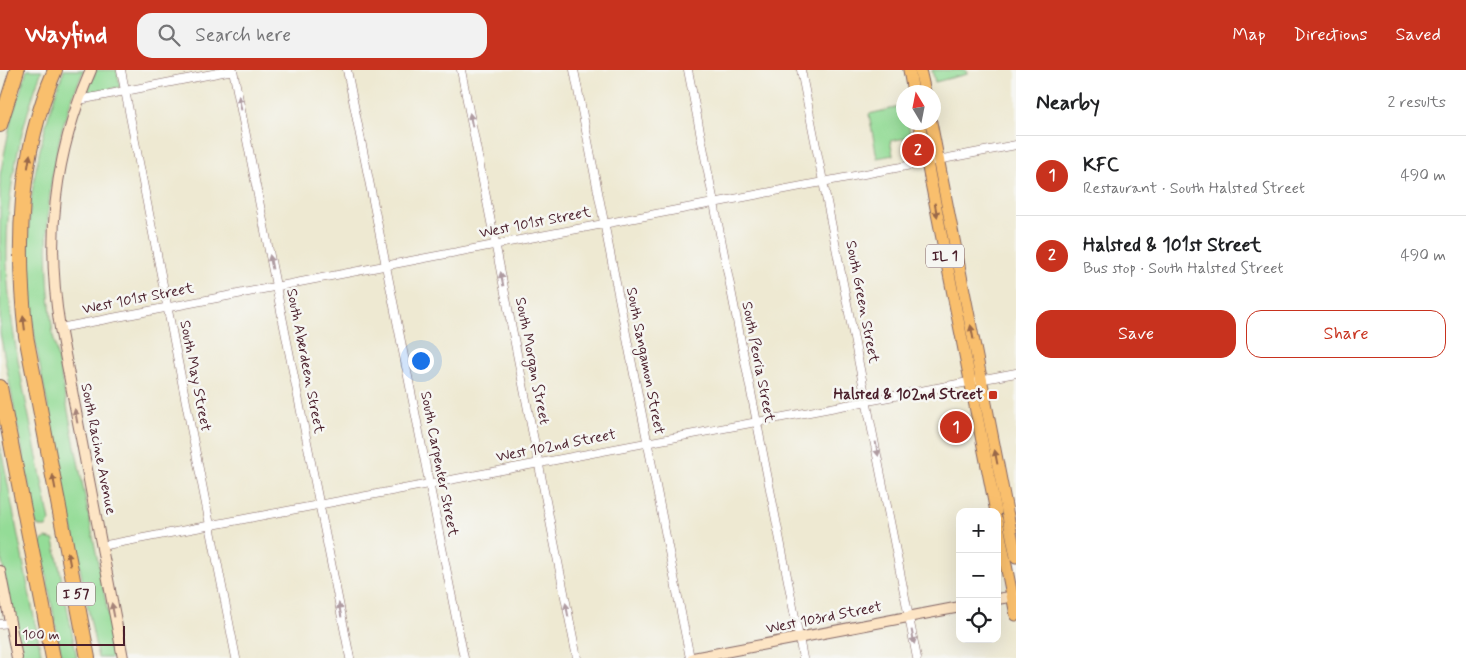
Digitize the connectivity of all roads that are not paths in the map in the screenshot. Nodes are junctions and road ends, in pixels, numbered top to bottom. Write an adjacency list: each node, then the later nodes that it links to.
1 (17, 70): 17 (highway)
2 (55, 70): 54 (highway, I 57, one-way to 2)
3 (92, 70): 16 (street, South Racine Avenue)
4 (121, 70): 15 (street, South May Street)
5 (233, 70): 15 (street); 27 (street, South Aberdeen Street, one-way to 5)
6 (347, 70): 26 (street, South Carpenter Street)
7 (461, 70): 25 (street, South Morgan Street, one-way to 7)
8 (574, 70): 24 (street, South Sangamon Street)
9 (688, 70): 23 (street, South Peoria Street)
10 (801, 70): 22 (street, South Green Street)
11 (909, 70): 13 (main road)
12 (920, 70): 14 (main road)
13 (912, 85)
14 (923, 85)
15 (125, 91): 16 (street); 28 (street, South May Street)
16 (79, 100): 29 (street, South Racine Avenue)
17 (0, 125)
18 (922, 130): 21 (main road, IL 1)
19 (931, 130): 21 (main road, IL 1)
20 (1016, 144): 21 (street, West 101st Street)
21 (932, 161): 22 (street, West 101st Street); 31 (main road, IL 1)
22 (823, 182): 23 (street, West 101st Street); 33 (street, South Green Street)
23 (714, 203): 24 (street, West 101st Street); 34 (street, South Peoria Street)
24 (604, 224): 25 (street, West 101st Street); 35 (street, South Sangamon Street)
25 (496, 244): 26 (street, West 101st Street); 36 (street, South Morgan Street, one-way to 25)
26 (385, 266): 27 (street, West 101st Street); 37 (street, South Carpenter Street)
27 (276, 286): 28 (street, West 101st Street); 38 (street, South Aberdeen Street)
28 (167, 307): 29 (street, West 101st Street); 40 (street, South May Street)
29 (60, 328): 42 (street, South Racine Avenue, one-way to 29)
30 (1016, 373): 31 (street, West 102nd Street)
31 (976, 381): 33 (street, West 102nd Street); 39 (main road, IL 1); 43 (main road, IL 1, one-way to 31)
32 (0, 387): 53 (highway, I 57)
33 (867, 401): 34 (street, West 102nd Street); 49 (street, South Green Street, one-way to 49)
34 (756, 422): 35 (street, West 102nd Street); 51 (street, South Peoria Street)
35 (647, 442): 36 (street, West 102nd Street); 60 (street, South Sangamon Street)
36 (538, 463): 37 (street, West 102nd Street); 59 (street, South Morgan Street, one-way to 36)
37 (428, 484): 38 (street, West 102nd Street); 58 (street, South Carpenter Street)
38 (319, 504): 40 (street, West 102nd Street); 57 (street, South Aberdeen Street, one-way to 38)
39 (995, 508)
40 (210, 525): 42 (street, West 102nd Street); 56 (street, South May Street)
41 (1001, 538): 45 (main road)
42 (101, 546): 55 (street, South Racine Avenue, one-way to 42)
43 (1016, 557)
44 (0, 571): 50 (street)
45 (1014, 596): 46 (street); 48 (main road)
46 (1001, 598)
47 (956, 608): 49 (street, West 103rd Street)
48 (1016, 615)
49 (909, 616): 51 (street, West 103rd Street); 63 (street, South Green Street, one-way to 63)
50 (5, 624): 52 (street)
51 (799, 638): 61 (street, West 103rd Street); 62 (street, South Peoria Street)
52 (17, 658)
53 (53, 658)
54 (88, 658)
55 (122, 658)
56 (236, 658)
57 (350, 658)
58 (464, 658)
59 (577, 658)
60 (690, 658)
61 (694, 658)
62 (803, 658)
63 (917, 658)

